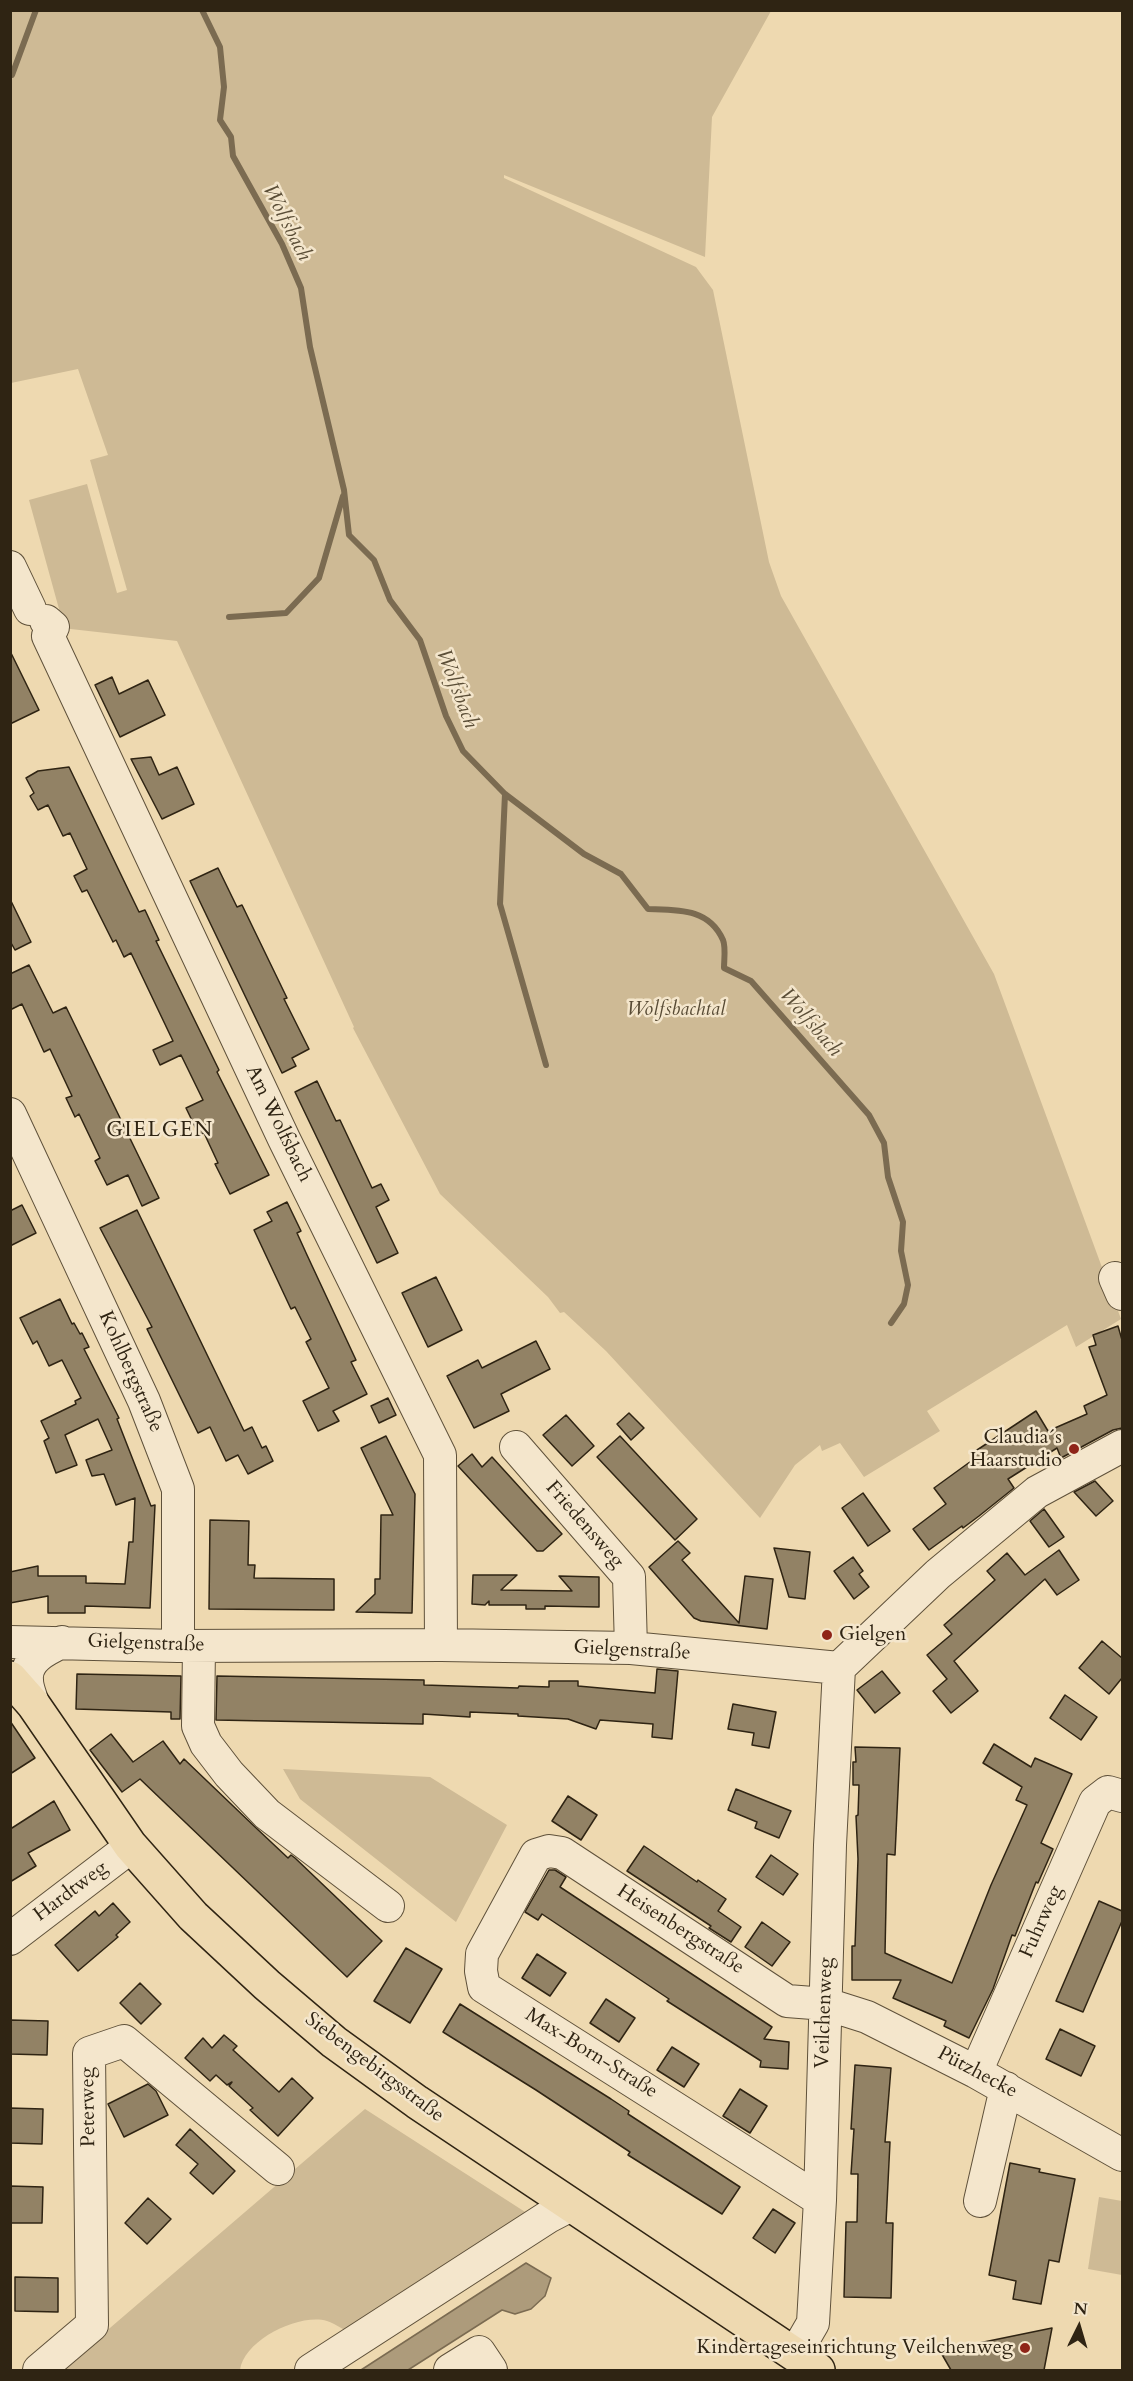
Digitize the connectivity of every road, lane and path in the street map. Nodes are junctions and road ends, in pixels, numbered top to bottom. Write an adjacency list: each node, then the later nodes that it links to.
1 (10, 567): 9 (street, Am Wolfsbach)
2 (10, 1114): 3 (street, Kohlbergstraße)
3 (23, 1172): 10 (street, Kohlbergstraße)
4 (1122, 1446): 6 (street)
5 (516, 1447): 11 (street, Friedensweg)
6 (877, 1632): 12 (street); 13 (street)
7 (10, 1642): 8 (street, Gielgenstraße)
8 (62, 1642): 10 (street, Gielgenstraße); 15 (street, Gielgenstraße)
9 (441, 1645): 10 (street, Gielgenstraße); 11 (street, Gielgenstraße)
10 (189, 1646): 19 (street, Kohlbergstraße)
11 (631, 1648): 12 (street, Gielgenstraße)
12 (777, 1663): 13 (street, Gielgenstraße)
13 (839, 1668): 21 (street, Veilchenweg)
14 (10, 1678): 15 (main road, Siebengebirgsstraße)
15 (33, 1704): 17 (main road, Siebengebirgsstraße)
16 (1122, 1796): 22 (street, Fuhrweg)
17 (130, 1845): 20 (street, Hardtweg); 28 (main road, Siebengebirgsstraße)
18 (536, 1855): 21 (street, Heisenbergstraße); 26 (street, Max-Born-Straße)
19 (388, 1906)
20 (10, 1939)
21 (826, 2004): 22 (street, Pützhecke); 26 (street, Veilchenweg)
22 (976, 2072): 23 (street, Pützhecke)
23 (1006, 2088): 24 (street, Pützhecke); 27 (street)
24 (1122, 2155)
25 (278, 2169): 30 (street, Peterweg)
26 (820, 2200): 29 (street, Veilchenweg)
27 (980, 2201)
28 (571, 2205): 29 (main road, Siebengebirgsstraße); 31 (street)
29 (806, 2362)
30 (39, 2370)
31 (311, 2370)
32 (450, 2370): 33 (street)
33 (491, 2370)

